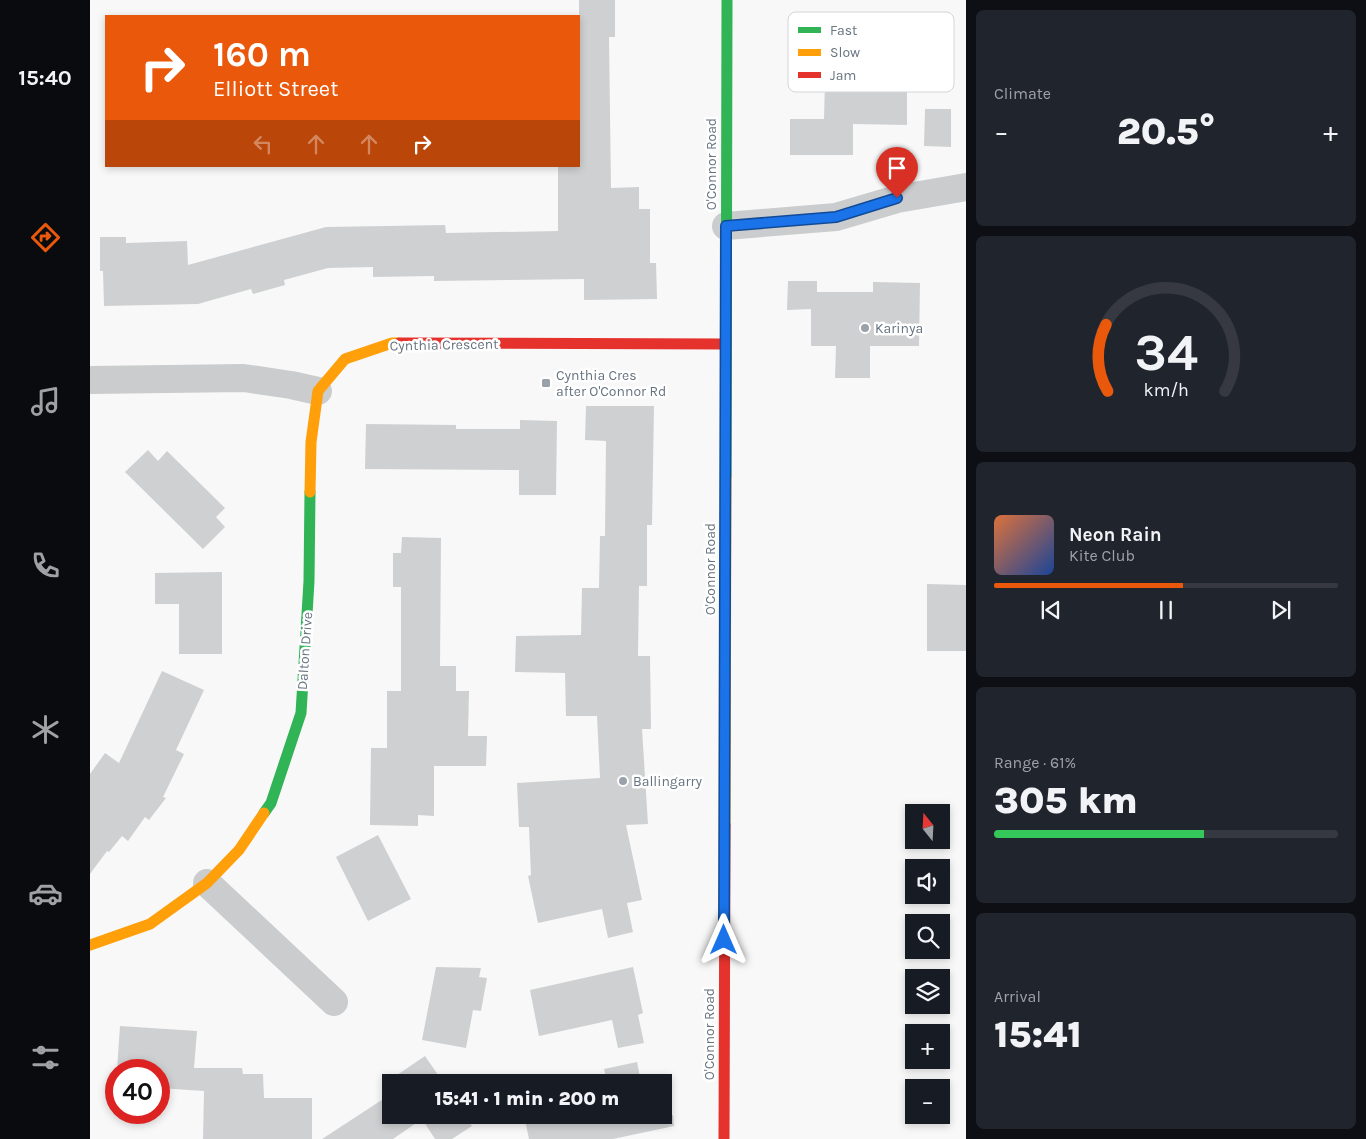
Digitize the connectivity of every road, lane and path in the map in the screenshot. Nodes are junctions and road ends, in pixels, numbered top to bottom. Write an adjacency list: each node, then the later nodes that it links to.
1 (727, 0): 3 (street, O'Connor Road)
2 (966, 187): 3 (street)
3 (726, 226): 4 (street, O'Connor Road)
4 (726, 344): 6 (street, Cynthia Crescent); 10 (street, O'Connor Road)
5 (90, 380): 6 (street)
6 (318, 391): 7 (street, Dalton Drive)
7 (207, 883): 8 (street, Dalton Drive); 9 (street)
8 (90, 946)
9 (334, 1002)
10 (724, 1139)

